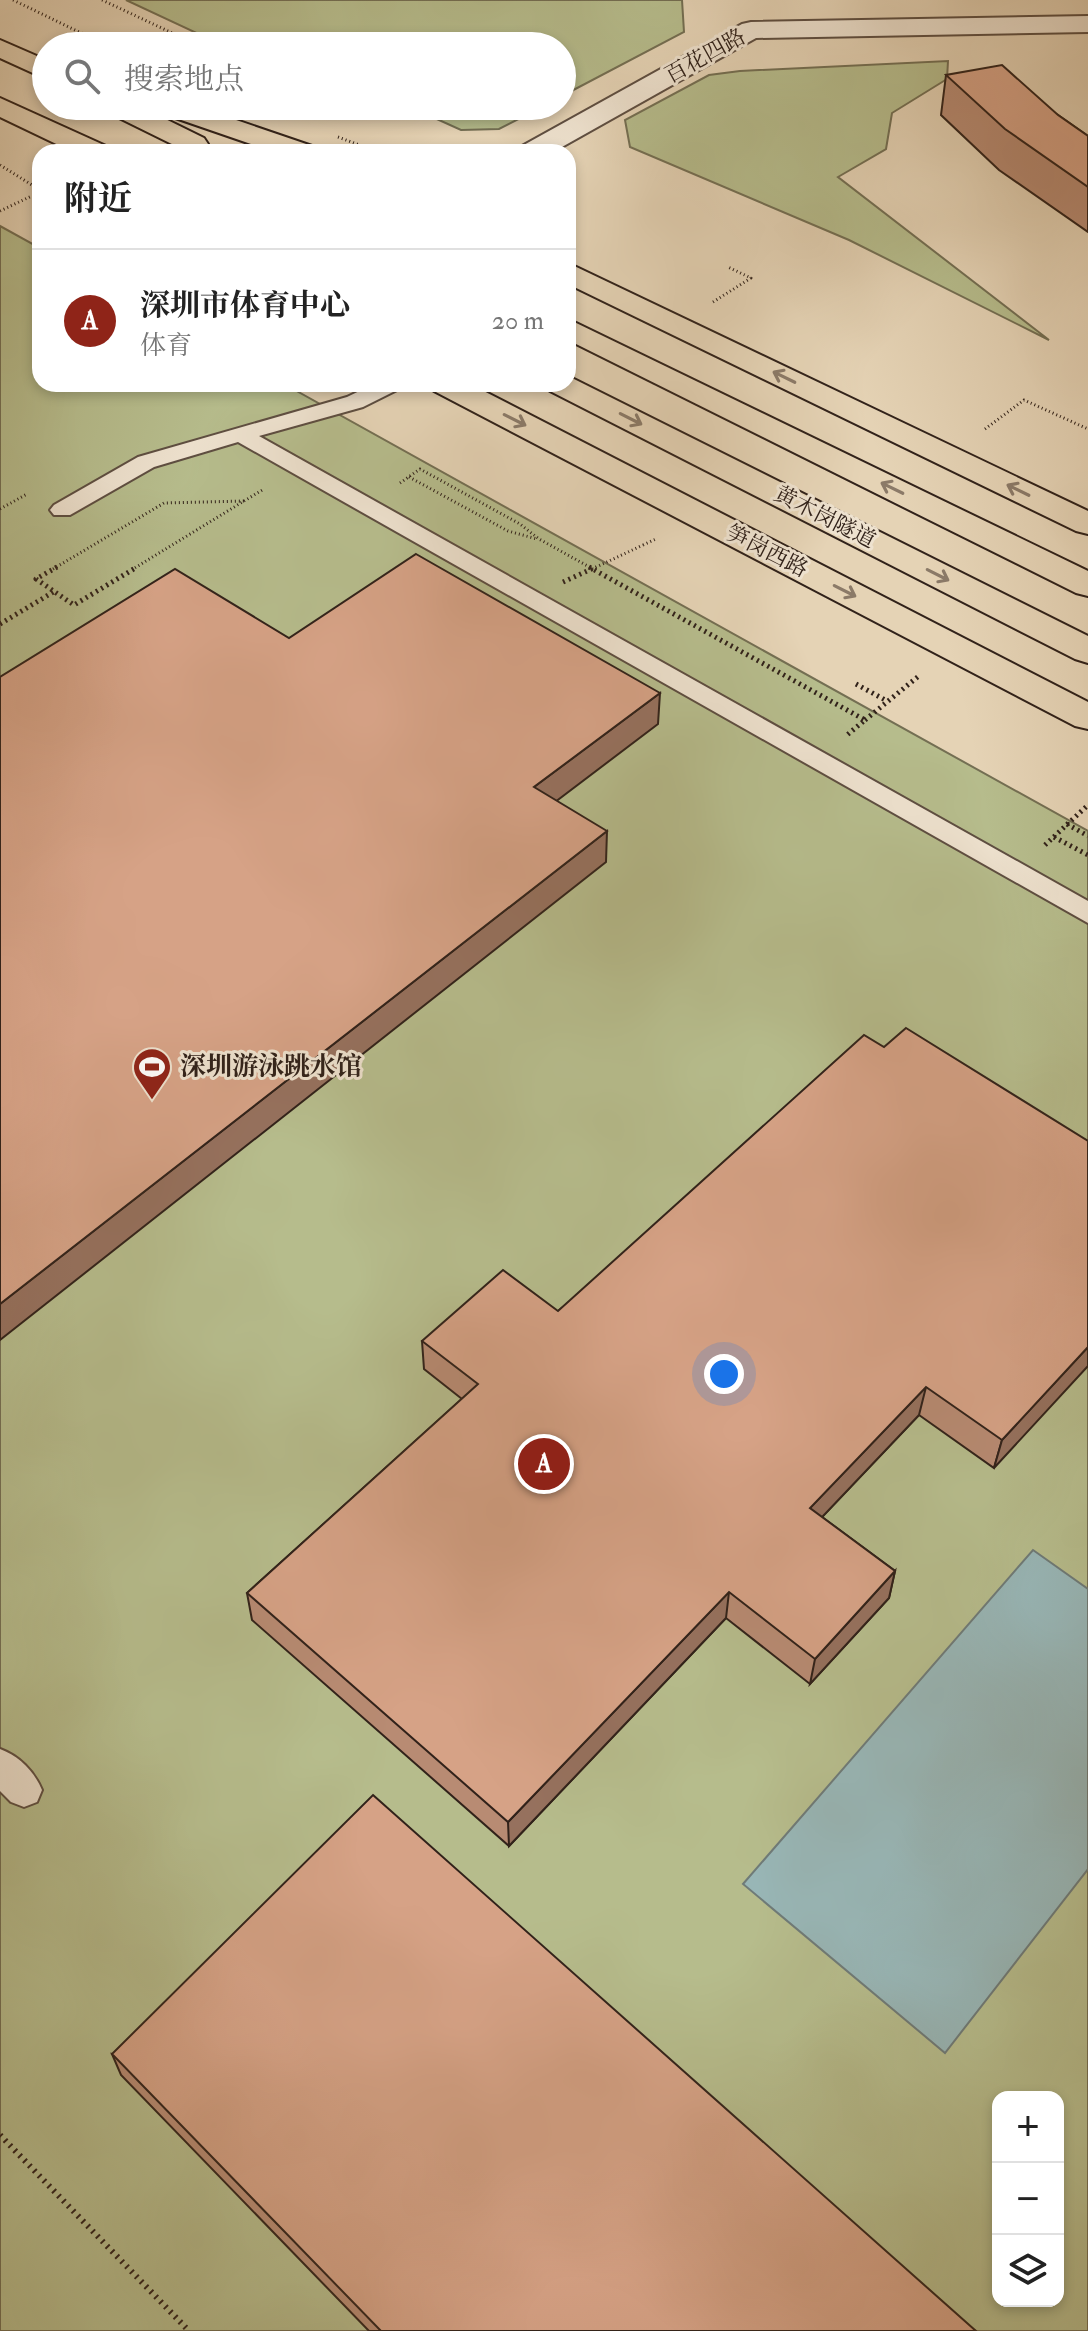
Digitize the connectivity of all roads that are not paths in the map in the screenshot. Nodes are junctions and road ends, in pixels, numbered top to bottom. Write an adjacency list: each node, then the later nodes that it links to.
1 (745, 0): 3 (street)
2 (1088, 24): 3 (street, 百花四路)
3 (751, 30): 13 (street, 百花四路)
4 (0, 48): 5 (main road)
5 (32, 64)
6 (0, 106): 9 (main road); 10 (main road)
7 (145, 120): 11 (main road)
8 (209, 120): 12 (main road)
9 (55, 144)
10 (79, 144)
11 (194, 144)
12 (279, 144)
13 (546, 144)
14 (576, 276): 21 (main road, one-way to 14)
15 (576, 332): 22 (main road, one-way to 15)
16 (375, 392): 19 (lane)
17 (460, 392): 24 (main road, 笋岗西路, one-way to 24)
18 (576, 392): 23 (main road, 黄木岗隧道, one-way to 23)
19 (240, 434): 20 (lane); 25 (lane)
20 (62, 510)
21 (1088, 524)
22 (1088, 585)
23 (1088, 651)
24 (1088, 717)
25 (1088, 913)

